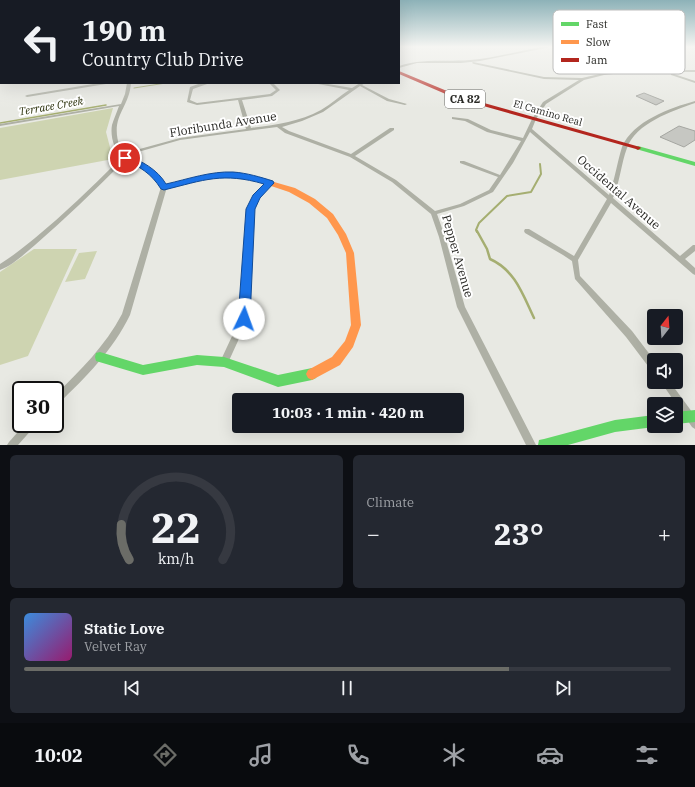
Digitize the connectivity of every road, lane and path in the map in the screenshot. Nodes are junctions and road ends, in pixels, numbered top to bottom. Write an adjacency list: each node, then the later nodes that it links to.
1 (495, 68): 7 (street)
2 (695, 71): 4 (street)
3 (400, 72): 24 (street, El Camino Real / CA 82)
4 (685, 73)
5 (608, 74): 8 (street)
6 (681, 74): 9 (street)
7 (566, 79): 8 (street); 16 (street)
8 (582, 79): 16 (street)
9 (695, 82)
10 (100, 84): 18 (street)
11 (129, 84): 21 (street)
12 (201, 84): 19 (street)
13 (272, 84): 19 (street)
14 (321, 84): 17 (street)
15 (361, 84): 17 (street, Floribunda Avenue); 22 (street)
16 (573, 85): 24 (street)
17 (351, 89): 26 (street, Floribunda Avenue)
18 (27, 96)
19 (240, 100): 29 (street)
20 (695, 102): 31 (street)
21 (121, 104): 25 (street); 32 (street)
22 (405, 104)
23 (454, 118): 30 (street)
24 (534, 119): 28 (street); 31 (street, El Camino Real / CA 82)
25 (0, 125)
26 (278, 126): 29 (street, Floribunda Avenue); 34 (street, Pepper Avenue)
27 (392, 129): 34 (street)
28 (529, 129): 30 (street); 41 (street, Occidental Avenue)
29 (249, 130): 33 (street, Floribunda Avenue)
30 (524, 140): 38 (street)
31 (626, 145): 37 (street, El Camino Real / CA 82); 41 (street)
32 (119, 149): 33 (street); 35 (street)
33 (136, 151): 35 (street, Floribunda Avenue)
34 (352, 156): 42 (street, Pepper Avenue)
35 (125, 158): 40 (street); 47 (street, Floribunda Avenue)
36 (462, 162): 38 (street)
37 (695, 164)
38 (501, 177): 42 (street)
39 (270, 183): 40 (street); 51 (street); 51 (street)
40 (164, 187): 49 (street)
41 (610, 199): 45 (street, Occidental Avenue); 46 (street)
42 (434, 213): 59 (street, Pepper Avenue)
43 (527, 231): 46 (street)
44 (695, 247): 45 (street)
45 (681, 259): 48 (street, Occidental Avenue)
46 (575, 260): 50 (street)
47 (0, 268)
48 (695, 272)
49 (100, 357): 51 (street); 53 (street)
50 (647, 358)
51 (224, 362)
52 (670, 389): 55 (street)
53 (64, 391)
54 (683, 418): 55 (street)
55 (693, 419)
56 (647, 422): 60 (street)
57 (23, 433): 58 (street)
58 (12, 445)
59 (531, 445)
60 (544, 445)

